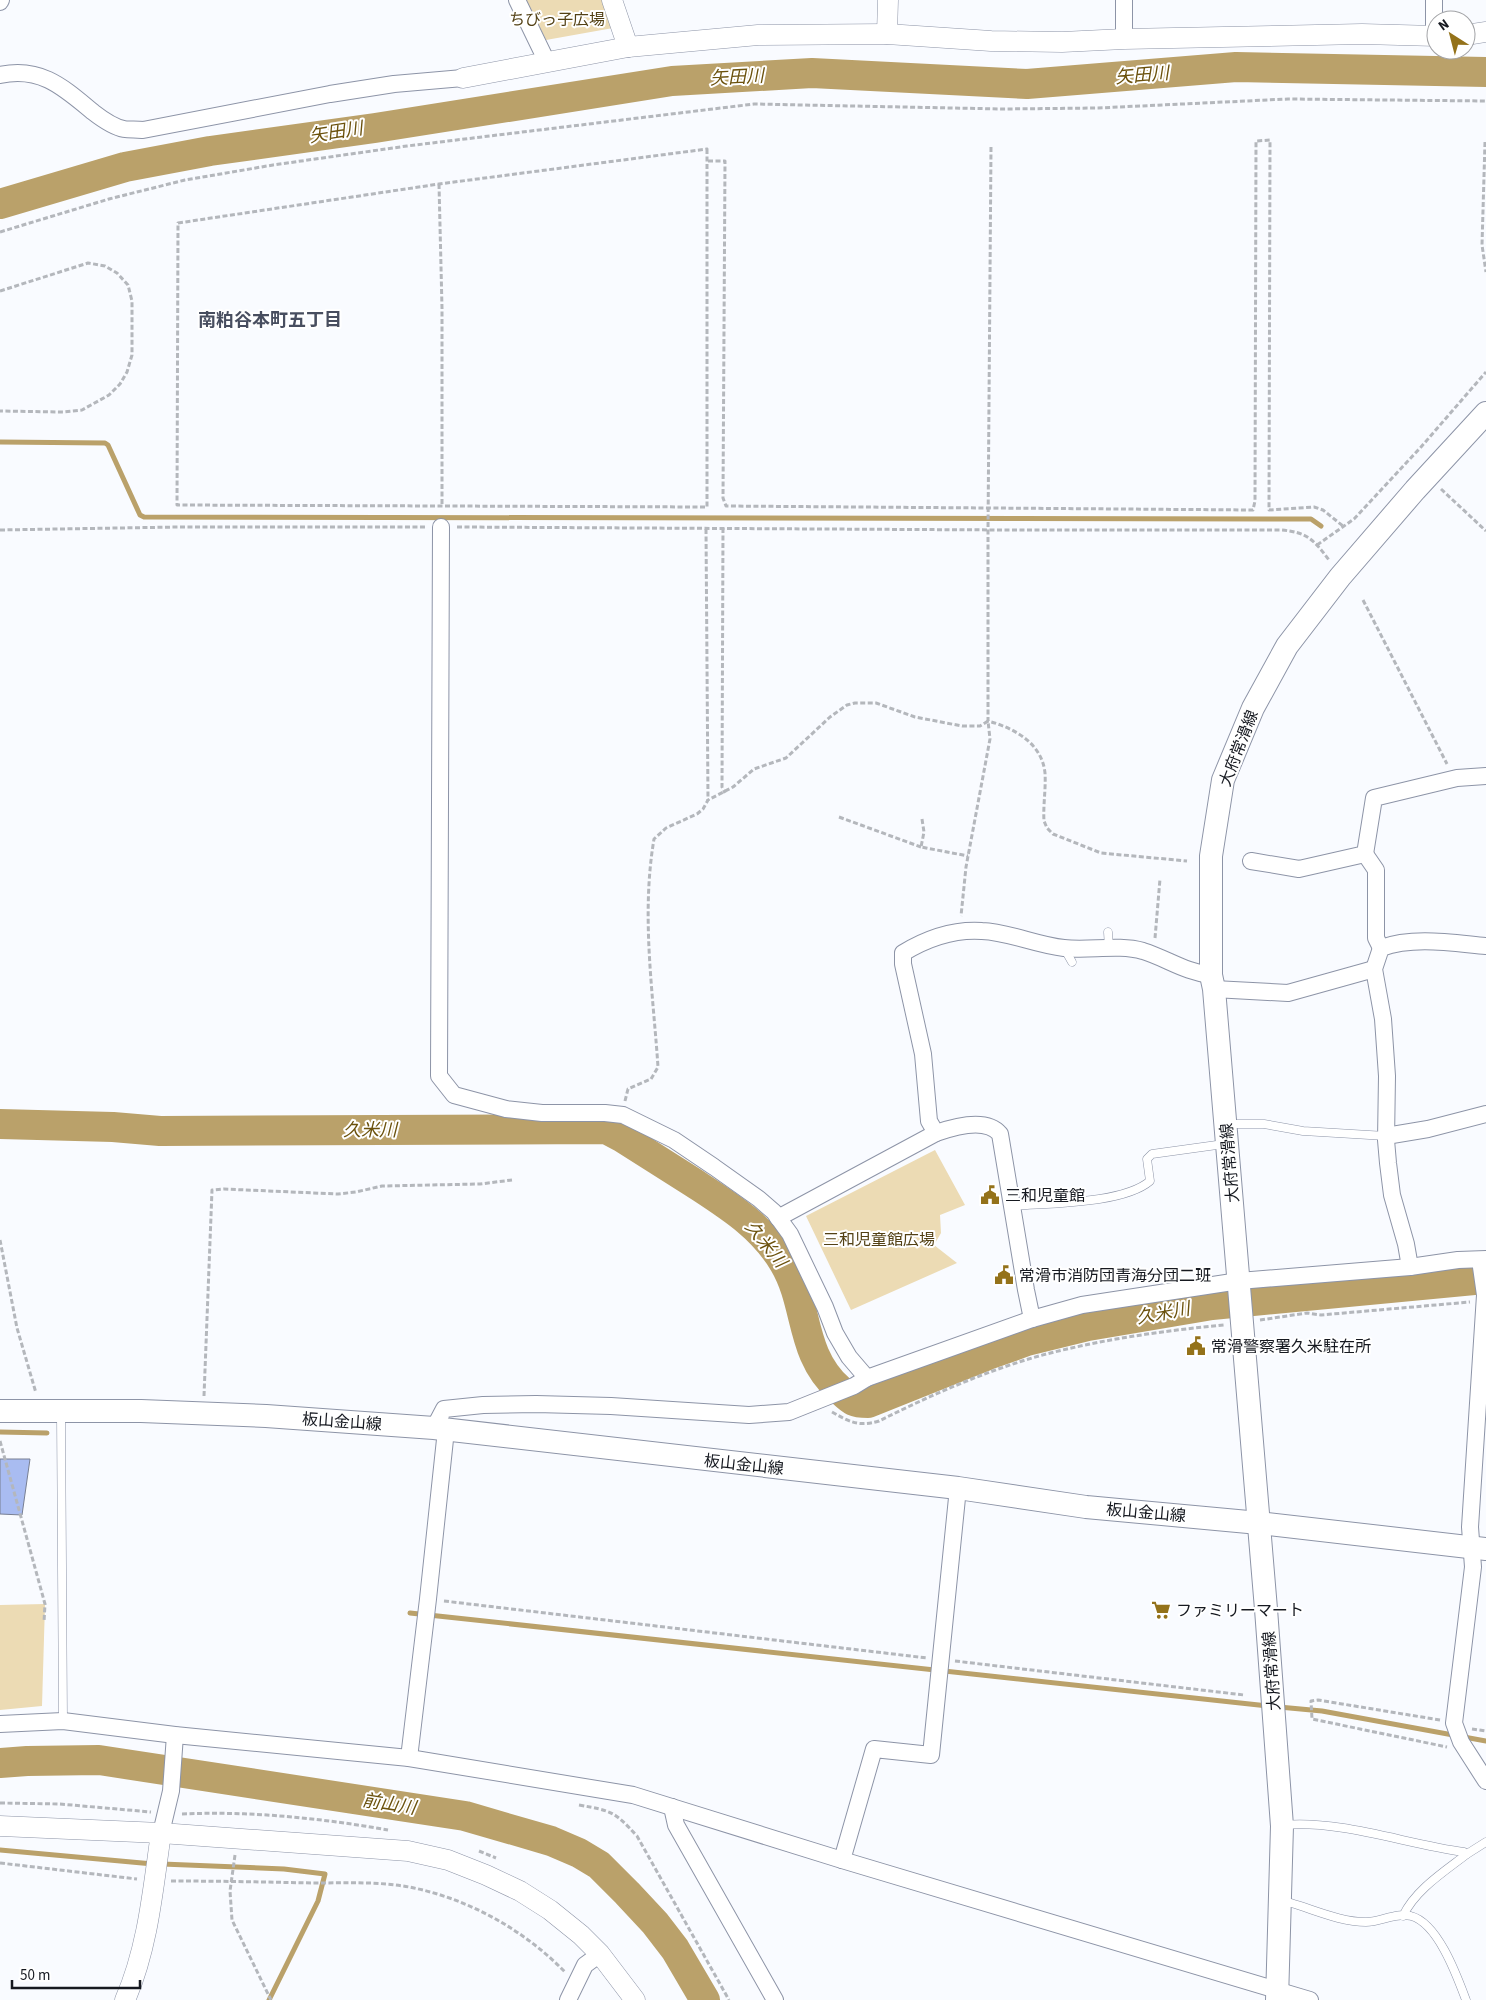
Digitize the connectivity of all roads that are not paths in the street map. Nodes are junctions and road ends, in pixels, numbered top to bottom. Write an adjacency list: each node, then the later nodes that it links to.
1 (517, 0): 9 (street)
2 (612, 0): 8 (street)
3 (888, 0): 5 (street)
4 (1124, 0): 7 (street)
5 (887, 34): 7 (street); 8 (street)
6 (1426, 35): 7 (street)
7 (1124, 39)
8 (628, 47): 9 (street)
9 (547, 62): 11 (street)
10 (0, 75): 11 (street)
11 (463, 78)
12 (1486, 413): 20 (main road, 大府常滑線)
13 (442, 527): 26 (street)
14 (1486, 776): 15 (street)
15 (1365, 854): 16 (street); 18 (street)
16 (1251, 861)
17 (1486, 946): 18 (street)
18 (1381, 948): 19 (street)
19 (1374, 969): 20 (street); 24 (street)
20 (1213, 982): 22 (street); 23 (main road, 大府常滑線)
21 (1486, 1114): 24 (street)
22 (936, 1133): 25 (street); 26 (street)
23 (1226, 1134): 24 (lane); 25 (lane); 29 (main road, 大府常滑線)
24 (1386, 1136): 28 (street)
25 (1013, 1206): 31 (street)
26 (778, 1218): 32 (street)
27 (1483, 1262): 28 (street); 30 (street)
28 (1410, 1267): 29 (street)
29 (1239, 1281): 31 (street); 37 (main road, 大府常滑線)
30 (1485, 1298): 38 (street)
31 (1032, 1319): 32 (street)
32 (867, 1378): 35 (street)
33 (0, 1411): 34 (main road, 板山金山線)
34 (61, 1411): 35 (main road, 板山金山線); 39 (lane)
35 (440, 1429): 36 (main road, 板山金山線); 42 (street)
36 (958, 1488): 37 (main road, 板山金山線); 50 (street)
37 (1259, 1523): 38 (main road, 板山金山線); 46 (main road, 大府常滑線)
38 (1479, 1548): 43 (street)
39 (64, 1721): 40 (street); 41 (street)
40 (0, 1724)
41 (175, 1743): 42 (street); 47 (street)
42 (409, 1758): 44 (street)
43 (1486, 1781)
44 (672, 1807): 50 (street); 58 (street)
45 (0, 1826): 47 (street)
46 (1282, 1826): 49 (lane); 51 (main road, 大府常滑線)
47 (161, 1833): 53 (street); 55 (street)
48 (1486, 1842): 49 (lane)
49 (1467, 1854): 52 (lane)
50 (842, 1860): 54 (street)
51 (1280, 1903): 52 (lane); 54 (main road, 大府常滑線)
52 (1403, 1916): 60 (lane)
53 (600, 1954): 56 (street); 57 (street)
54 (1278, 1995): 59 (street)
55 (125, 2000)
56 (568, 2000)
57 (635, 2000)
58 (775, 2000)
59 (1310, 2000)
60 (1466, 2000)

